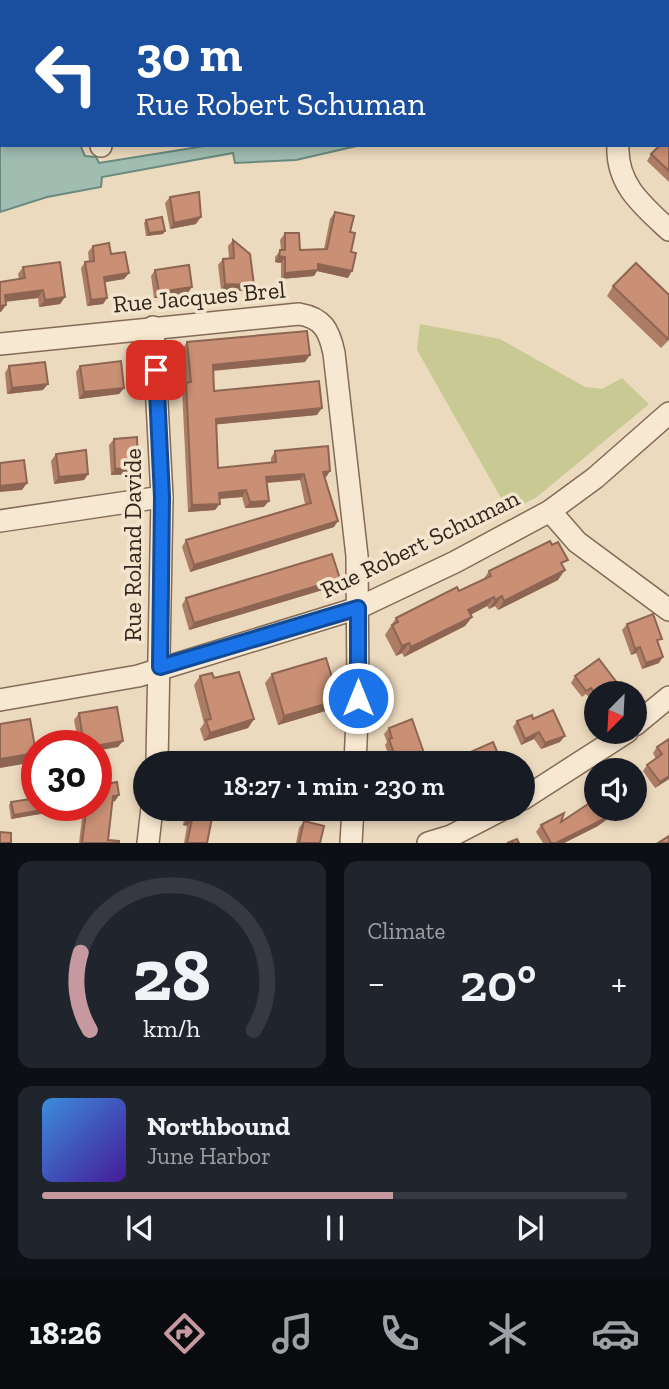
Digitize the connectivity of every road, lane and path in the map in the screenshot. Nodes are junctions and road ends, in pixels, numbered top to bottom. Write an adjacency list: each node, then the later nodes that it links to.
1 (618, 147): 2 (street)
2 (669, 230)
3 (153, 327): 4 (street, Rue Jacques Brel); 6 (street, Rue Roland Davide); 9 (street, Rue Jacques Brel)
4 (0, 344)
5 (669, 413): 7 (street, Rue Robert Schuman)
6 (162, 497): 8 (street); 11 (street, Rue Roland Davide)
7 (550, 511): 9 (street, Rue Robert Schuman); 10 (street)
8 (0, 521)
9 (358, 608): 11 (street, Rue Robert Schuman); 17 (street, Rue Jacques Brel)
10 (669, 610)
11 (160, 667): 13 (street, Rue Robert Schuman); 16 (street, Rue Roland Davide)
12 (669, 696): 14 (street)
13 (0, 700)
14 (648, 714)
15 (608, 744): 18 (street)
16 (157, 751)
17 (355, 751)
18 (535, 791)
19 (151, 821): 22 (street)
20 (352, 821): 23 (street)
21 (476, 821): 24 (street)
22 (148, 843)
23 (351, 843)
24 (428, 843)

